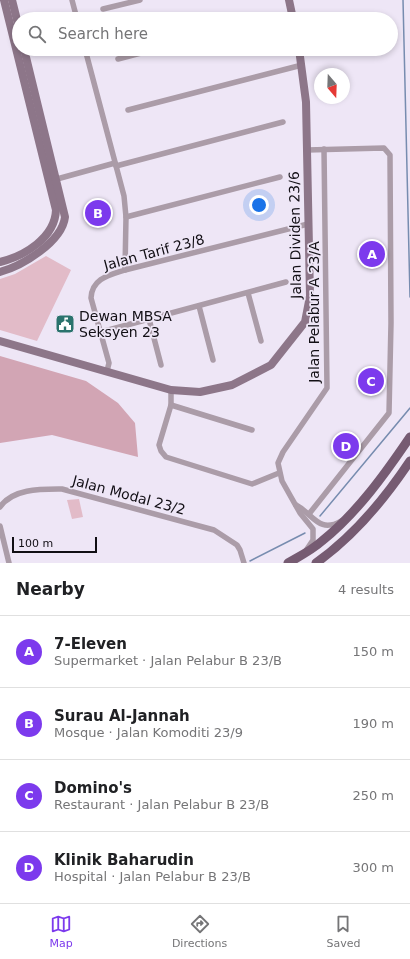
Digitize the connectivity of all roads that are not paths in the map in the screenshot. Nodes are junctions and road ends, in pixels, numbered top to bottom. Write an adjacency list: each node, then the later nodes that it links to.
1 (4, 0): 10 (street)
2 (12, 0): 7 (street)
3 (72, 0): 8 (street)
4 (140, 0): 6 (street)
5 (289, 0): 9 (street)
6 (103, 10)
7 (15, 12)
8 (75, 12)
9 (291, 12)
10 (12, 32)
11 (18, 56): 27 (street)
12 (26, 56): 24 (street)
13 (87, 56): 22 (street)
14 (126, 56): 16 (street)
15 (300, 56): 17 (street, Jalan Dividen 23/6)
16 (118, 58)
17 (302, 65): 18 (street); 21 (street, Jalan Dividen 23/6)
18 (128, 110)
19 (283, 122): 22 (street)
20 (324, 149): 21 (street); 45 (street, Jalan Pelabur A 23/A); 48 (street)
21 (307, 150): 26 (street, Jalan Dividen 23/6)
22 (116, 165): 24 (street); 25 (street)
23 (280, 177): 25 (street)
24 (57, 179): 29 (street)
25 (126, 217): 28 (street)
26 (308, 224): 28 (street, Jalan Tarif 23/8); 40 (street, Jalan Dividen 23/6)
27 (0, 262)
28 (125, 270): 34 (street, Jalan Tarif 23/8)
29 (0, 272)
30 (286, 282): 31 (street)
31 (248, 292): 32 (street); 36 (street)
32 (199, 306): 33 (street); 37 (street)
33 (149, 319): 34 (street); 38 (street)
34 (101, 332): 39 (street, Jalan Tarif 23/8)
35 (0, 341): 39 (street, Jalan Dividen 23/6)
36 (261, 341)
37 (213, 360)
38 (161, 365)
39 (107, 371): 40 (street, Jalan Dividen 23/6)
40 (171, 390): 41 (street)
41 (171, 405): 42 (street); 45 (street)
42 (252, 430)
43 (410, 437): 49 (main road)
44 (410, 461): 56 (main road)
45 (279, 473): 46 (street)
46 (296, 504): 48 (street); 51 (street)
47 (0, 507): 52 (street, Jalan Modal 23/2)
48 (309, 514): 49 (street)
49 (348, 516): 51 (main road)
50 (0, 526): 53 (street)
51 (301, 555): 55 (main road)
52 (244, 561): 54 (street, Jalan Modal 23/2)
53 (9, 563)
54 (250, 563)
55 (288, 563)
56 (316, 563)

